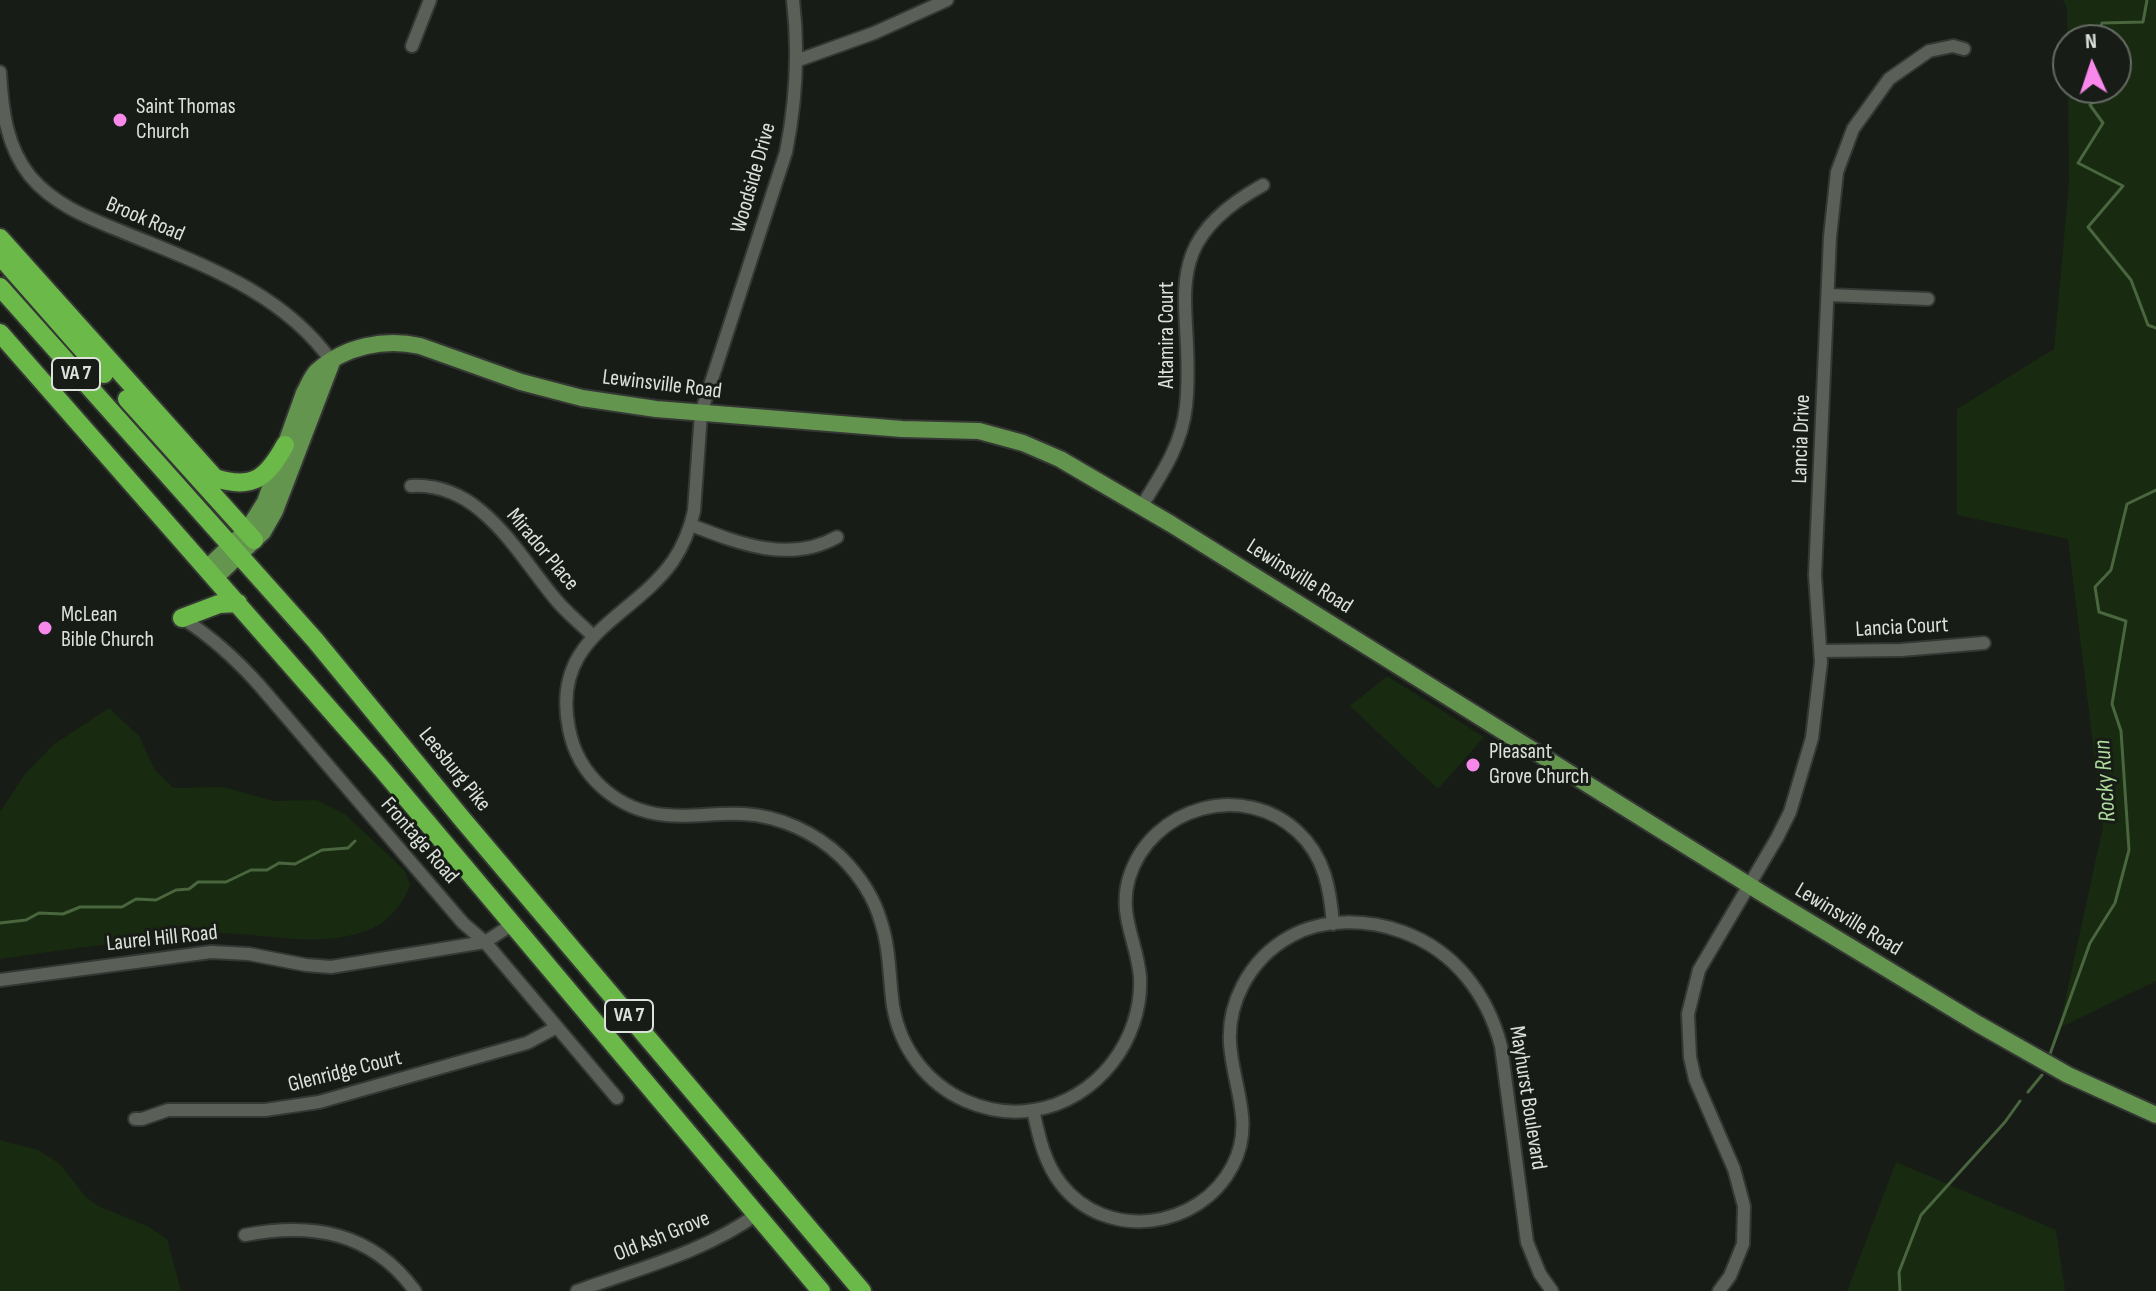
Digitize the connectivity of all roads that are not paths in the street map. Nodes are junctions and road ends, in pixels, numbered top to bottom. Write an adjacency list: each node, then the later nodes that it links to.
1 (430, 0): 4 (street)
2 (793, 0): 6 (street, Woodside Drive)
3 (947, 0): 6 (street)
4 (412, 46)
5 (1964, 49): 12 (street, Lancia Drive)
6 (796, 61): 16 (street, Woodside Drive)
7 (0, 72): 15 (street, Brook Road)
8 (1263, 185): 19 (street, Altamira Court)
9 (0, 238): 17 (highway)
10 (0, 256): 21 (highway)
11 (0, 287): 23 (highway, Leesburg Pike / VA 7)
12 (1828, 295): 13 (street); 29 (street, Lancia Drive)
13 (1928, 299)
14 (0, 333): 24 (highway, VA 7)
15 (332, 362): 16 (main road, Lewinsville Road); 17 (main road, Lewinsville Road); 21 (main road, Lewinsville Road)
16 (701, 413): 19 (main road, Lewinsville Road); 20 (street, Woodside Drive)
17 (285, 445): 21 (main road, Lewinsville Road)
18 (411, 486): 27 (street, Mirador Place)
19 (1141, 507): 30 (main road, Lewinsville Road)
20 (691, 525): 22 (street); 27 (street)
21 (250, 536): 23 (main road, Lewinsville Road)
22 (837, 537)
23 (235, 550): 24 (main road, Lewinsville Road); 45 (highway, Leesburg Pike / VA 7)
24 (211, 573): 25 (highway, VA 7)
25 (238, 603): 26 (highway); 31 (highway, VA 7)
26 (182, 618): 33 (street, Frontage Road)
27 (593, 636): 37 (street)
28 (1984, 643): 29 (street, Lancia Court)
29 (1821, 651): 30 (street, Lancia Drive)
30 (1749, 885): 38 (main road, Lewinsville Road); 47 (street)
31 (513, 924): 33 (street, Laurel Hill Road); 40 (highway, VA 7)
32 (1333, 924): 37 (street, Mayhurst Boulevard); 37 (street); 46 (street, Mayhurst Boulevard)
33 (485, 942): 34 (street, Laurel Hill Road); 35 (street, Frontage Road)
34 (0, 980)
35 (557, 1027): 36 (street, Frontage Road); 39 (street, Glenridge Court)
36 (617, 1098)
37 (1033, 1110)
38 (2156, 1115)
39 (135, 1119)
40 (757, 1214): 43 (street, Old Ash Grove); 44 (highway, VA 7)
41 (245, 1235): 42 (street)
42 (415, 1291)
43 (577, 1291)
44 (821, 1291)
45 (862, 1291)
46 (1552, 1291)
47 (1719, 1291)

